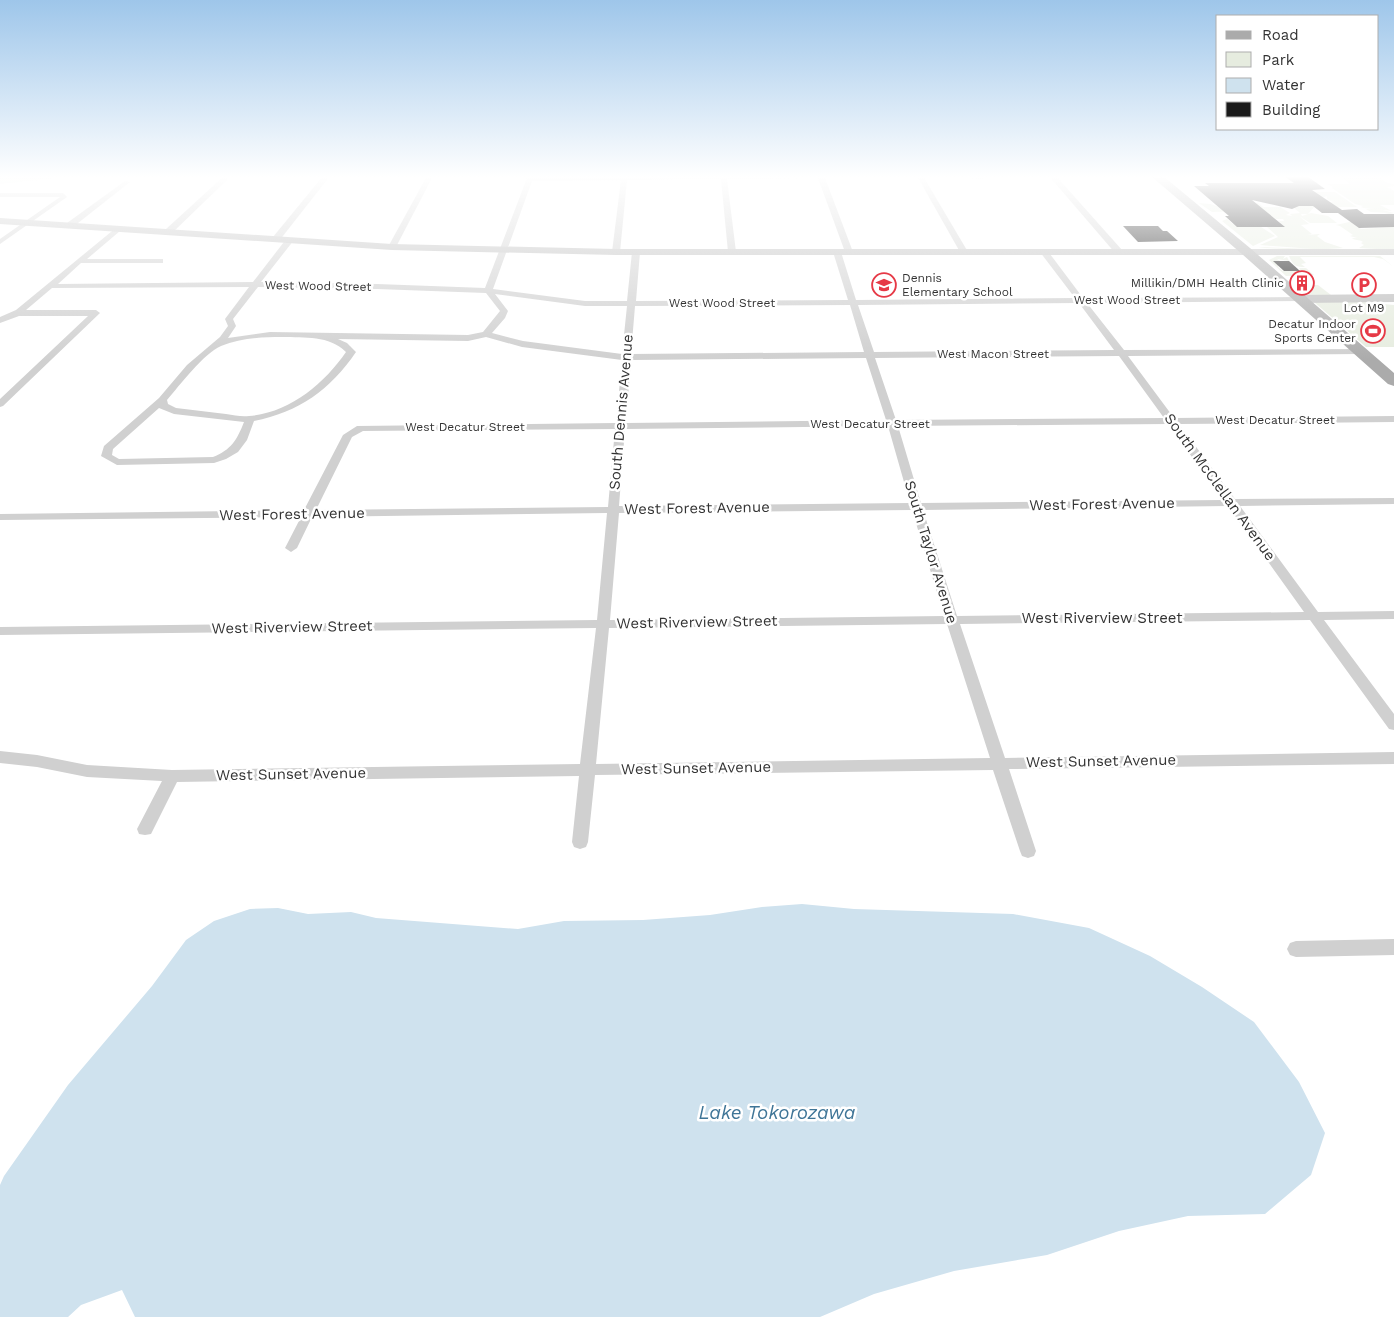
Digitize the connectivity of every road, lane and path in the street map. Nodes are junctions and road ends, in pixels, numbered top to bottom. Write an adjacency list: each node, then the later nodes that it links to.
1 (106, 237): 24 (street)
2 (252, 237): 11 (street)
3 (397, 237): 13 (street)
4 (506, 237): 14 (street)
5 (618, 237): 16 (street)
6 (730, 237): 18 (street)
7 (839, 237): 19 (street, South Taylor Avenue)
8 (956, 237): 20 (street)
9 (1106, 237): 22 (street)
10 (1230, 237): 15 (main road)
11 (276, 239): 12 (street)
12 (290, 240): 13 (street); 26 (street)
13 (392, 247): 14 (street)
14 (502, 249): 16 (street); 28 (street)
15 (1246, 251): 22 (street); 23 (street); 30 (main road)
16 (616, 252): 17 (street)
17 (636, 252): 18 (street); 33 (street, South Dennis Avenue)
18 (732, 252): 19 (street)
19 (843, 252): 20 (street); 32 (street, South Taylor Avenue)
20 (964, 252): 21 (street)
21 (1044, 252): 22 (street); 31 (street, South McClellan Avenue)
22 (1119, 252)
23 (1394, 252)
24 (79, 261): 25 (street); 27 (street)
25 (160, 261)
26 (254, 284): 27 (street, West Wood Street); 28 (street, West Wood Street); 37 (street)
27 (50, 286): 34 (street)
28 (488, 291): 33 (street, West Wood Street); 39 (street)
29 (1394, 298): 30 (street, West Wood Street)
30 (1300, 299): 31 (street, West Wood Street); 43 (main road)
31 (1081, 300): 32 (street, West Wood Street); 45 (street, South McClellan Avenue)
32 (852, 303): 33 (street, West Wood Street); 46 (street, South Taylor Avenue)
33 (632, 304): 47 (street, South Dennis Avenue)
34 (18, 312): 35 (street); 36 (street); 50 (street)
35 (0, 313)
36 (0, 320)
37 (232, 326): 38 (street); 42 (street)
38 (270, 333): 40 (street); 42 (street)
39 (486, 334): 41 (street); 47 (street, West Macon Street)
40 (322, 336): 41 (street); 44 (street)
41 (386, 336): 44 (street)
42 (218, 344): 49 (street)
43 (1360, 351): 45 (street, West Macon Street); 48 (main road)
44 (351, 352): 51 (street)
45 (1122, 354): 46 (street, West Macon Street); 53 (street, South McClellan Avenue)
46 (870, 355): 47 (street, West Macon Street); 54 (street, South Taylor Avenue)
47 (626, 357): 55 (street, South Dennis Avenue)
48 (1394, 381)
49 (162, 400): 51 (street); 51 (street)
50 (0, 404)
51 (250, 419)
52 (1394, 419): 53 (street, West Decatur Street)
53 (1171, 421): 54 (street, West Decatur Street); 57 (street, South McClellan Avenue)
54 (892, 424): 55 (street, West Decatur Street); 58 (street, South Taylor Avenue)
55 (619, 426): 59 (street, South Dennis Avenue); 60 (street, West Decatur Street)
56 (1394, 501): 57 (street, West Forest Avenue)
57 (1231, 502): 58 (street, West Forest Avenue); 64 (street, South McClellan Avenue)
58 (916, 506): 59 (street, West Forest Avenue); 65 (street, South Taylor Avenue)
59 (613, 509): 60 (street, West Forest Avenue); 66 (street, South Dennis Avenue)
60 (308, 514): 61 (street, West Forest Avenue); 62 (street)
61 (0, 517)
62 (291, 548)
63 (1394, 615): 64 (street, West Riverview Street)
64 (1315, 616): 65 (street, West Riverview Street); 68 (street, South McClellan Avenue)
65 (951, 619): 66 (street, West Riverview Street); 71 (street, South Taylor Avenue)
66 (603, 623): 67 (street, West Riverview Street); 72 (street, South Dennis Avenue)
67 (0, 631)
68 (1394, 725)
69 (0, 758): 73 (street, West Sunset Avenue)
70 (1394, 758): 71 (street, West Sunset Avenue)
71 (998, 763): 72 (street, West Sunset Avenue); 76 (street, South Taylor Avenue)
72 (589, 769): 73 (street, West Sunset Avenue); 75 (street, South Dennis Avenue)
73 (172, 776): 74 (street)
74 (145, 829)
75 (580, 842)
76 (1028, 851)
77 (1394, 948): 78 (street)
78 (1296, 949)

